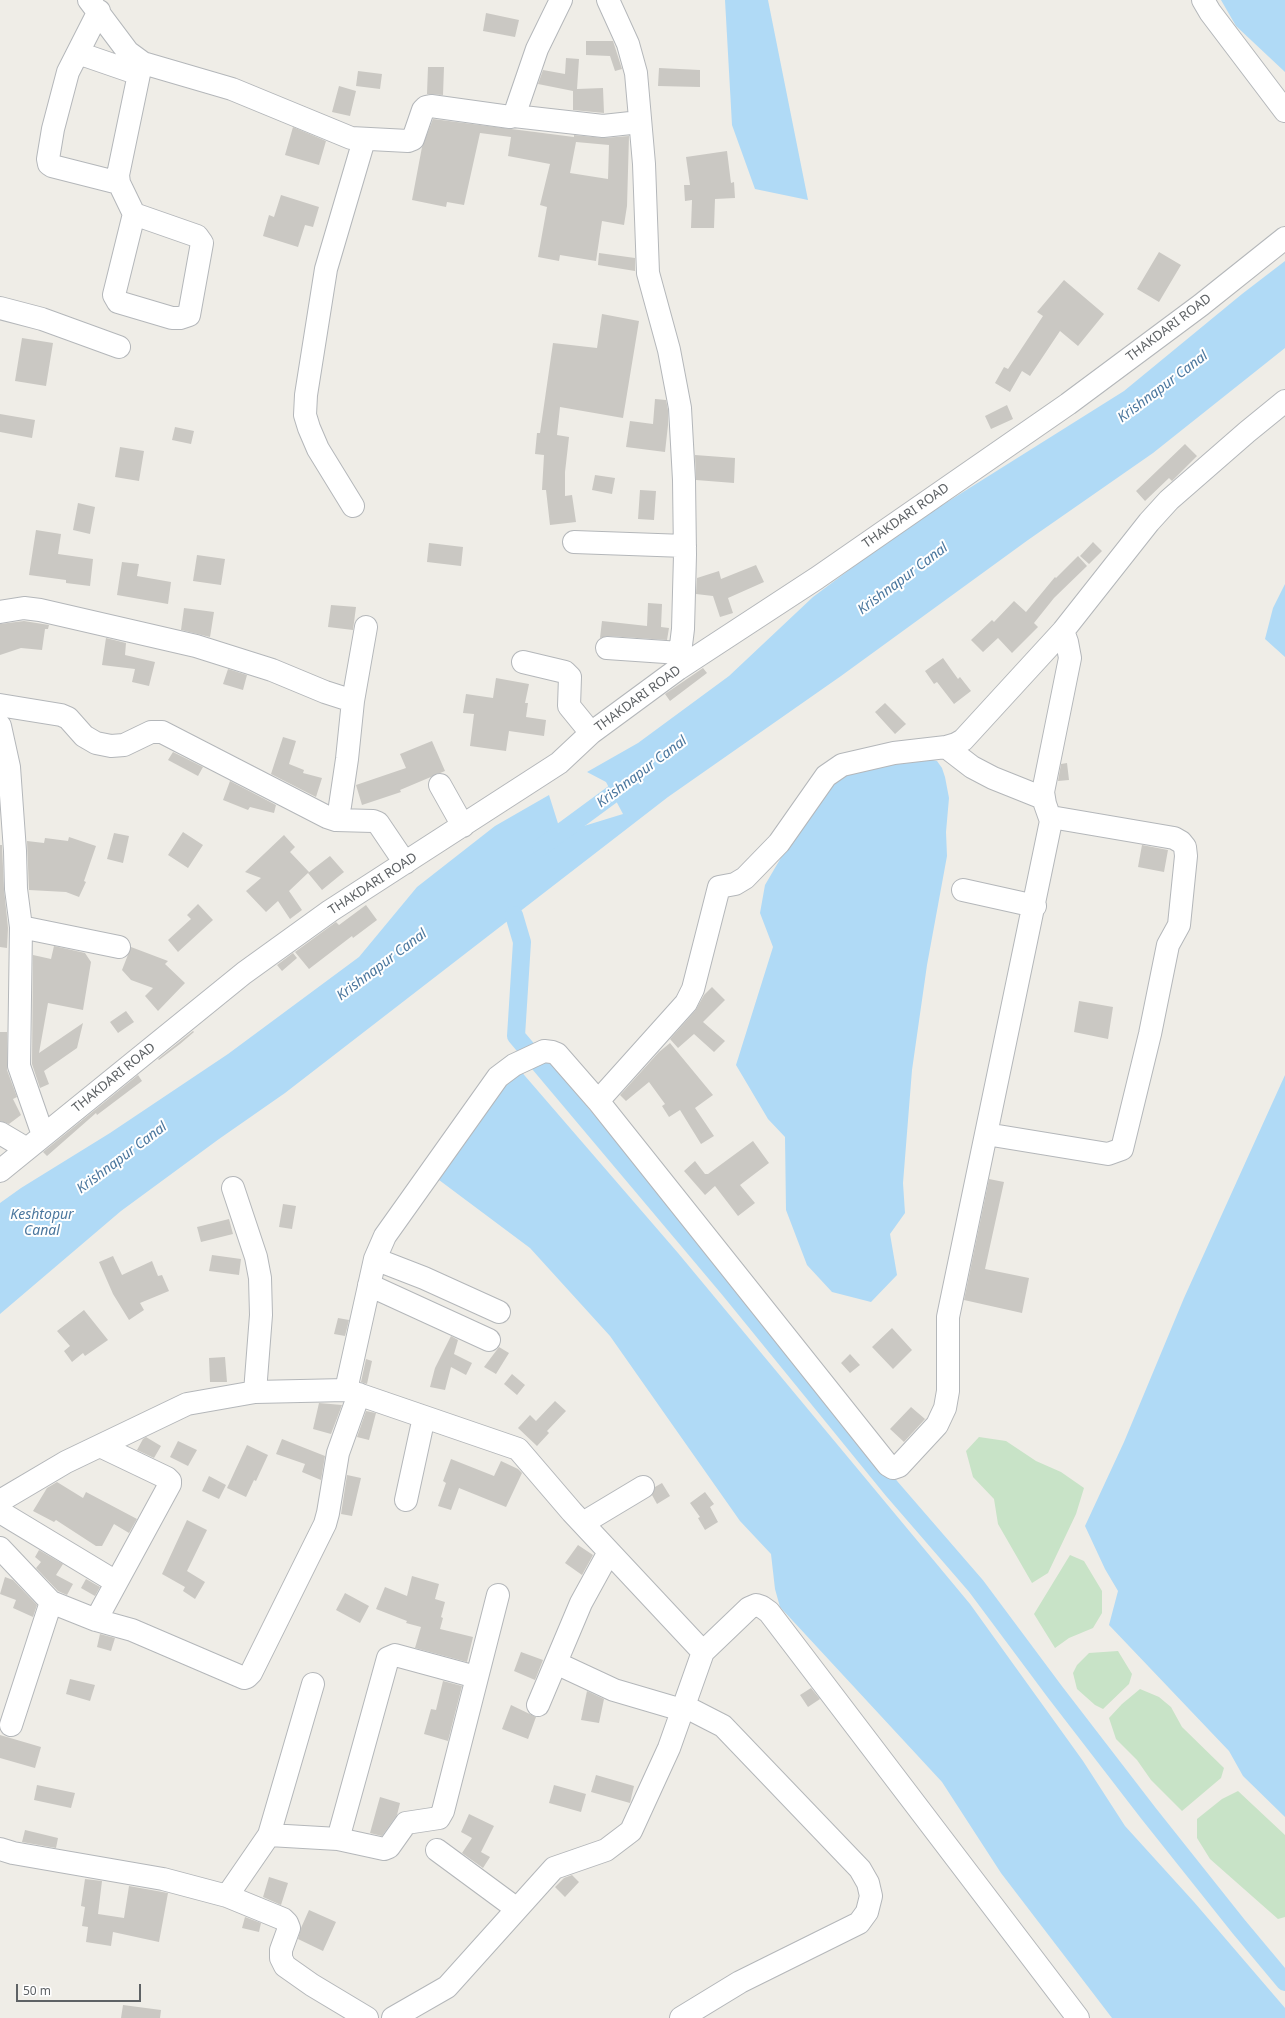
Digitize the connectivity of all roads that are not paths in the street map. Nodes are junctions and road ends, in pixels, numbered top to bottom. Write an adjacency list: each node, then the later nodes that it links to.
1 (561, 0): 7 (street)
2 (608, 0): 8 (street)
3 (1203, 0): 6 (street)
4 (94, 6): 5 (street); 9 (street)
5 (78, 53): 10 (street); 10 (street)
6 (1285, 112)
7 (514, 116): 8 (street); 9 (street)
8 (640, 122): 18 (street)
9 (364, 140): 16 (street)
10 (119, 184): 11 (street)
11 (134, 214): 11 (street)
12 (1285, 238): 23 (street, THAKDARI ROAD)
13 (0, 308): 14 (street)
14 (119, 348)
15 (1285, 401): 21 (street)
16 (353, 506)
17 (574, 542): 18 (street)
18 (685, 546): 23 (street)
19 (0, 612): 25 (street)
20 (366, 627): 25 (street)
21 (1063, 631): 29 (street); 32 (street)
22 (607, 648): 23 (street)
23 (679, 661): 28 (street, THAKDARI ROAD)
24 (523, 662): 28 (street)
25 (353, 701): 31 (street)
26 (0, 704): 34 (street)
27 (0, 726): 35 (street)
28 (591, 733): 33 (street, THAKDARI ROAD)
29 (946, 747): 32 (street); 40 (street)
30 (440, 785): 33 (street)
31 (340, 806)
32 (1047, 807): 37 (street); 42 (street)
33 (463, 826): 34 (street, THAKDARI ROAD)
34 (405, 863): 43 (street, THAKDARI ROAD)
35 (8, 886): 38 (street)
36 (963, 890): 37 (street)
37 (1035, 906): 42 (street)
38 (21, 927): 39 (street); 43 (street)
39 (119, 947)
40 (598, 1101): 42 (street); 46 (street)
41 (0, 1132): 43 (street)
42 (986, 1134)
43 (35, 1142): 44 (street, THAKDARI ROAD)
44 (0, 1171)
45 (233, 1188): 50 (street)
46 (375, 1259): 47 (street); 48 (street)
47 (369, 1285): 49 (street); 51 (street)
48 (499, 1312)
49 (489, 1340)
50 (255, 1392): 51 (street); 53 (street)
51 (353, 1392): 52 (street); 64 (street)
52 (424, 1417): 55 (street); 58 (street)
53 (100, 1446): 56 (street); 61 (street)
54 (643, 1487): 58 (street)
55 (406, 1500)
56 (0, 1501)
57 (0, 1512): 61 (street)
58 (583, 1523): 60 (street)
59 (0, 1548): 63 (street)
60 (609, 1552): 65 (street); 66 (street)
61 (116, 1582): 64 (street)
62 (498, 1595): 67 (street)
63 (51, 1602): 64 (street); 71 (street)
64 (96, 1620)
65 (703, 1652): 70 (street); 81 (street)
66 (556, 1663): 69 (street); 70 (street)
67 (476, 1677): 73 (street); 73 (street)
68 (313, 1684): 72 (street)
69 (538, 1705)
70 (683, 1708): 77 (street); 80 (street)
71 (10, 1724)
72 (269, 1835): 73 (street); 76 (street)
73 (338, 1839)
74 (0, 1849): 76 (street)
75 (437, 1850): 77 (street)
76 (227, 1896): 78 (street)
77 (517, 1909): 79 (street)
78 (367, 2018)
79 (393, 2018)
80 (681, 2018)
81 (1078, 2018)

